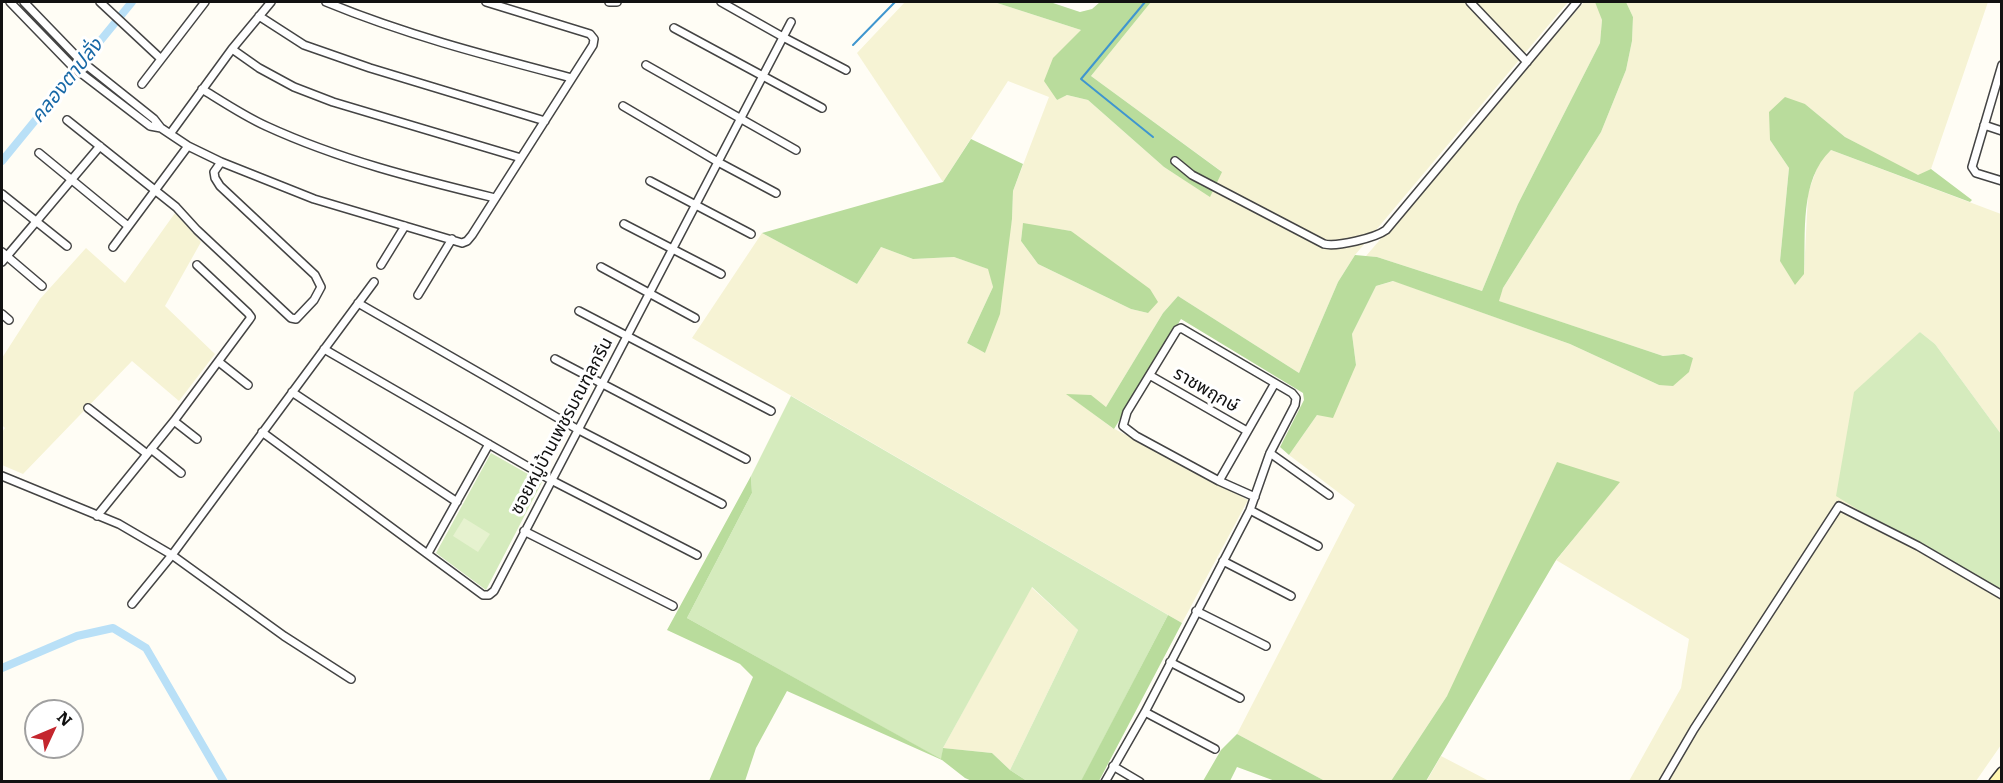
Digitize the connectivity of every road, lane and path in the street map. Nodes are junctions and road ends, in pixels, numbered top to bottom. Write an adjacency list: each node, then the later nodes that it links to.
1 (10, 2): 19 (street)
2 (24, 2): 17 (street)
3 (100, 2): 20 (street)
4 (205, 2): 20 (street)
5 (271, 2): 13 (street)
6 (327, 2): 26 (street)
7 (486, 2): 26 (street)
8 (609, 2): 9 (street)
9 (617, 2)
10 (721, 2): 16 (street)
11 (1470, 2): 21 (street)
12 (1576, 2): 21 (street)
13 (259, 16): 18 (street); 36 (street)
14 (791, 22): 16 (street, ซอยหมู่บ้านเพชรมณฑลกรีน)
15 (674, 28): 25 (street)
16 (783, 38): 24 (street); 25 (street, ซอยหมู่บ้านเพชรมณฑลกรีน)
17 (66, 45): 19 (street); 29 (street)
18 (232, 49): 30 (street); 45 (street)
19 (58, 52): 31 (street)
20 (160, 58): 28 (street)
21 (1527, 62): 46 (street)
22 (646, 65): 34 (street)
23 (2001, 65): 27 (street)
24 (846, 70)
25 (762, 77): 33 (street); 34 (street, ซอยหมู่บ้านเพชรมณฑลกรีน)
26 (572, 78): 36 (street)
27 (1999, 80): 37 (street)
28 (142, 84)
29 (113, 86): 31 (street); 38 (street)
30 (202, 89): 40 (street); 55 (street)
31 (108, 93): 38 (street)
32 (623, 106): 48 (street)
33 (822, 108)
34 (740, 119): 43 (street); 48 (street, ซอยหมู่บ้านเพชรมณฑลกรีน)
35 (68, 120): 41 (street)
36 (544, 120): 45 (street)
37 (1984, 125): 39 (street); 51 (street)
38 (161, 128): 40 (street)
39 (2001, 131)
40 (170, 134): 42 (street)
41 (100, 146): 49 (street); 52 (street)
42 (188, 146): 47 (street); 52 (street)
43 (796, 150)
44 (39, 153): 49 (street)
45 (521, 158): 55 (street)
46 (1174, 161)
47 (221, 162): 52 (street); 60 (street)
48 (718, 162): 53 (street); 56 (street, ซอยหมู่บ้านเพชรมณฑลกรีน)
49 (72, 180): 57 (street); 59 (street)
50 (650, 181): 56 (street)
51 (2001, 181)
52 (154, 190): 59 (street)
53 (776, 193)
54 (2, 194): 57 (street)
55 (495, 198): 62 (street)
56 (696, 204): 61 (street); 65 (street, ซอยหมู่บ้านเพชรมณฑลกรีน)
57 (36, 221): 63 (street); 66 (street)
58 (624, 224): 65 (street)
59 (128, 226): 64 (street)
60 (405, 226): 62 (street); 68 (street)
61 (751, 234)
62 (452, 239): 74 (street)
63 (67, 246)
64 (113, 247)
65 (672, 249): 70 (street); 73 (street, ซอยหมู่บ้านเพชรมณฑลกรีน)
66 (3, 257): 72 (street)
67 (197, 265): 83 (street)
68 (381, 265)
69 (601, 267): 73 (street)
70 (722, 274)
71 (374, 282): 75 (street)
72 (42, 286)
73 (649, 293): 78 (street); 80 (street, ซอยหมู่บ้านเพชรมณฑลกรีน)
74 (418, 295)
75 (358, 303): 81 (street); 92 (street)
76 (579, 311): 80 (street)
77 (2, 314): 79 (street)
78 (695, 318)
79 (9, 320)
80 (626, 336): 86 (street, ซอยหมู่บ้านเพชรมณฑลกรีน); 90 (street)
81 (324, 349): 88 (street); 96 (street)
82 (555, 359): 86 (street)
83 (219, 362): 87 (street); 91 (street)
84 (1151, 376): 85 (street); 93 (street, ราชพฤกษ์); 103 (street)
85 (1275, 383): 93 (street, ราชพฤกษ์); 98 (street)
86 (601, 384): 92 (street, ซอยหมู่บ้านเพชรมณฑลกรีน); 99 (street)
87 (248, 385)
88 (292, 392): 94 (street); 106 (street)
89 (88, 408): 97 (street)
90 (771, 411)
91 (174, 421): 95 (street); 97 (street)
92 (577, 429): 102 (street, ซอยหมู่บ้านเพชรมณฑลกรีน); 107 (street)
93 (1247, 431): 103 (street, ราชพฤกษ์)
94 (262, 432): 112 (street, ซอยหมู่บ้านเพชรมณฑลกรีน); 113 (street)
95 (197, 440)
96 (489, 444): 102 (street); 106 (street)
97 (149, 452): 100 (street); 109 (street)
98 (1270, 453): 104 (street); 105 (street)
99 (746, 459)
100 (181, 473)
101 (2, 476): 109 (street)
102 (551, 480): 110 (street, ซอยหมู่บ้านเพชรมณฑลกรีน); 114 (street)
103 (1219, 482): 105 (street)
104 (1329, 495)
105 (1255, 497): 108 (street)
106 (457, 502): 112 (street)
107 (722, 504)
108 (1251, 510): 111 (street); 115 (street)
109 (97, 516): 113 (street)
110 (524, 531): 112 (street, ซอยหมู่บ้านเพชรมณฑลกรีน); 119 (street)
111 (1318, 546)
112 (428, 554)
113 (172, 555): 118 (street); 123 (street)
114 (697, 555)
115 (1222, 561): 117 (street); 120 (street)
116 (2001, 595): 131 (street)
117 (1291, 596)
118 (132, 604)
119 (673, 606)
120 (1196, 611): 121 (street); 122 (street)
121 (1266, 646)
122 (1170, 662): 124 (street); 125 (street)
123 (351, 679)
124 (1240, 698)
125 (1144, 712): 126 (street); 127 (street)
126 (1215, 749)
127 (1113, 766): 129 (street); 130 (street)
128 (2001, 772): 132 (street)
129 (1105, 782)
130 (1140, 782)
131 (1663, 782)
132 (1994, 782)

